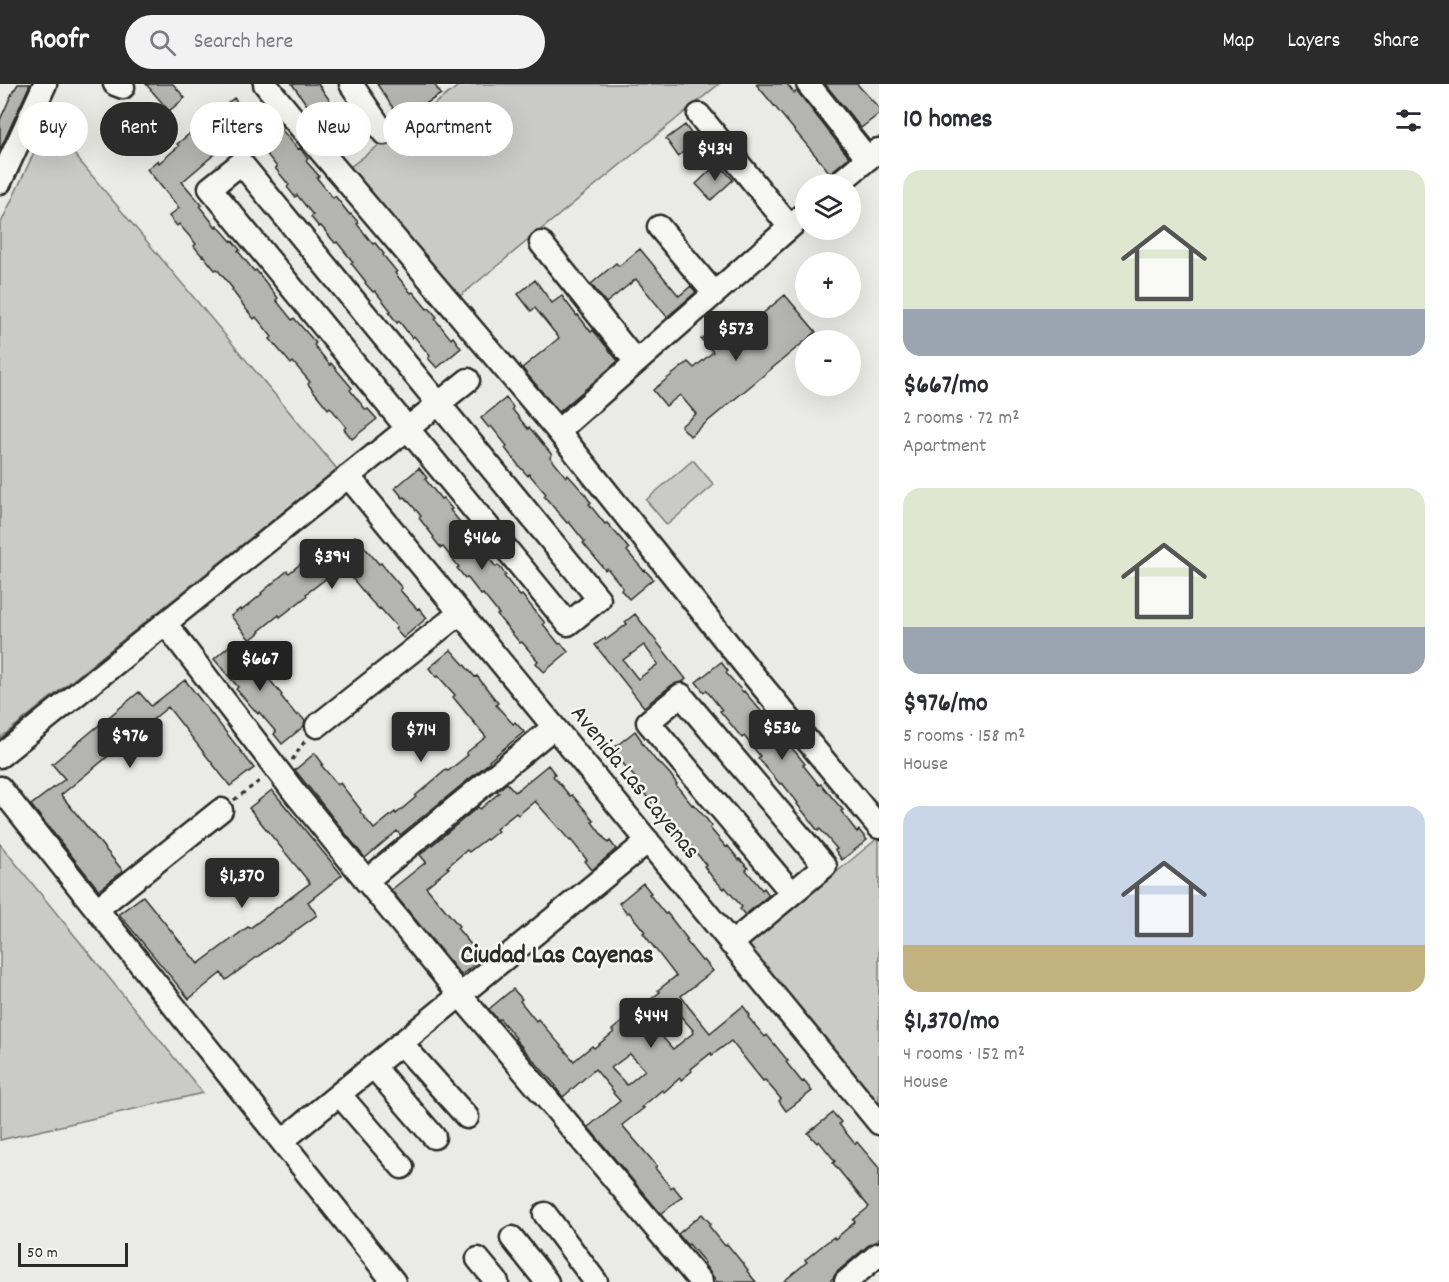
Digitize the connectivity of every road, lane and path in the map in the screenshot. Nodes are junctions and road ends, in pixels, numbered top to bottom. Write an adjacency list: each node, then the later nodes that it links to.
1 (45, 84): 9 (street)
2 (266, 84): 19 (street)
3 (351, 84): 6 (street)
4 (808, 84): 7 (street)
5 (699, 115): 10 (street)
6 (383, 132)
7 (874, 154): 8 (street)
8 (850, 174)
9 (0, 182)
10 (795, 217)
11 (795, 223): 14 (street)
12 (659, 227): 14 (street)
13 (542, 243): 15 (street)
14 (714, 293): 15 (street)
15 (636, 362): 19 (street)
16 (468, 380): 17 (street)
17 (439, 403): 18 (street); 18 (street); 18 (street)
18 (407, 429): 20 (street)
19 (558, 430): 28 (street)
20 (348, 476): 21 (street, Avenida Las Cayenas); 22 (street)
21 (460, 614): 23 (street); 24 (street, Avenida Las Cayenas)
22 (165, 623): 25 (street); 30 (street)
23 (317, 726)
24 (554, 727): 29 (street, Avenida Las Cayenas); 30 (street)
25 (0, 756)
26 (0, 788): 32 (street)
27 (222, 810): 32 (street)
28 (879, 827)
29 (648, 841): 33 (street, Avenida Las Cayenas); 34 (street)
30 (366, 881): 34 (street)
31 (792, 893): 31 (street); 33 (street)
32 (97, 909): 41 (street)
33 (731, 944): 39 (street, Avenida Las Cayenas)
34 (460, 995): 35 (street); 51 (street)
35 (401, 1043): 36 (street); 38 (street)
36 (373, 1066): 37 (street); 40 (street)
37 (339, 1094): 41 (street); 42 (street)
38 (467, 1117)
39 (879, 1123)
40 (434, 1137)
41 (282, 1141): 47 (street)
42 (402, 1167)
43 (545, 1214): 50 (street)
44 (512, 1238): 49 (street)
45 (879, 1254): 52 (street)
46 (478, 1259): 48 (street)
47 (394, 1282)
48 (497, 1282)
49 (547, 1282)
50 (596, 1282)
51 (701, 1282)
52 (846, 1282)

